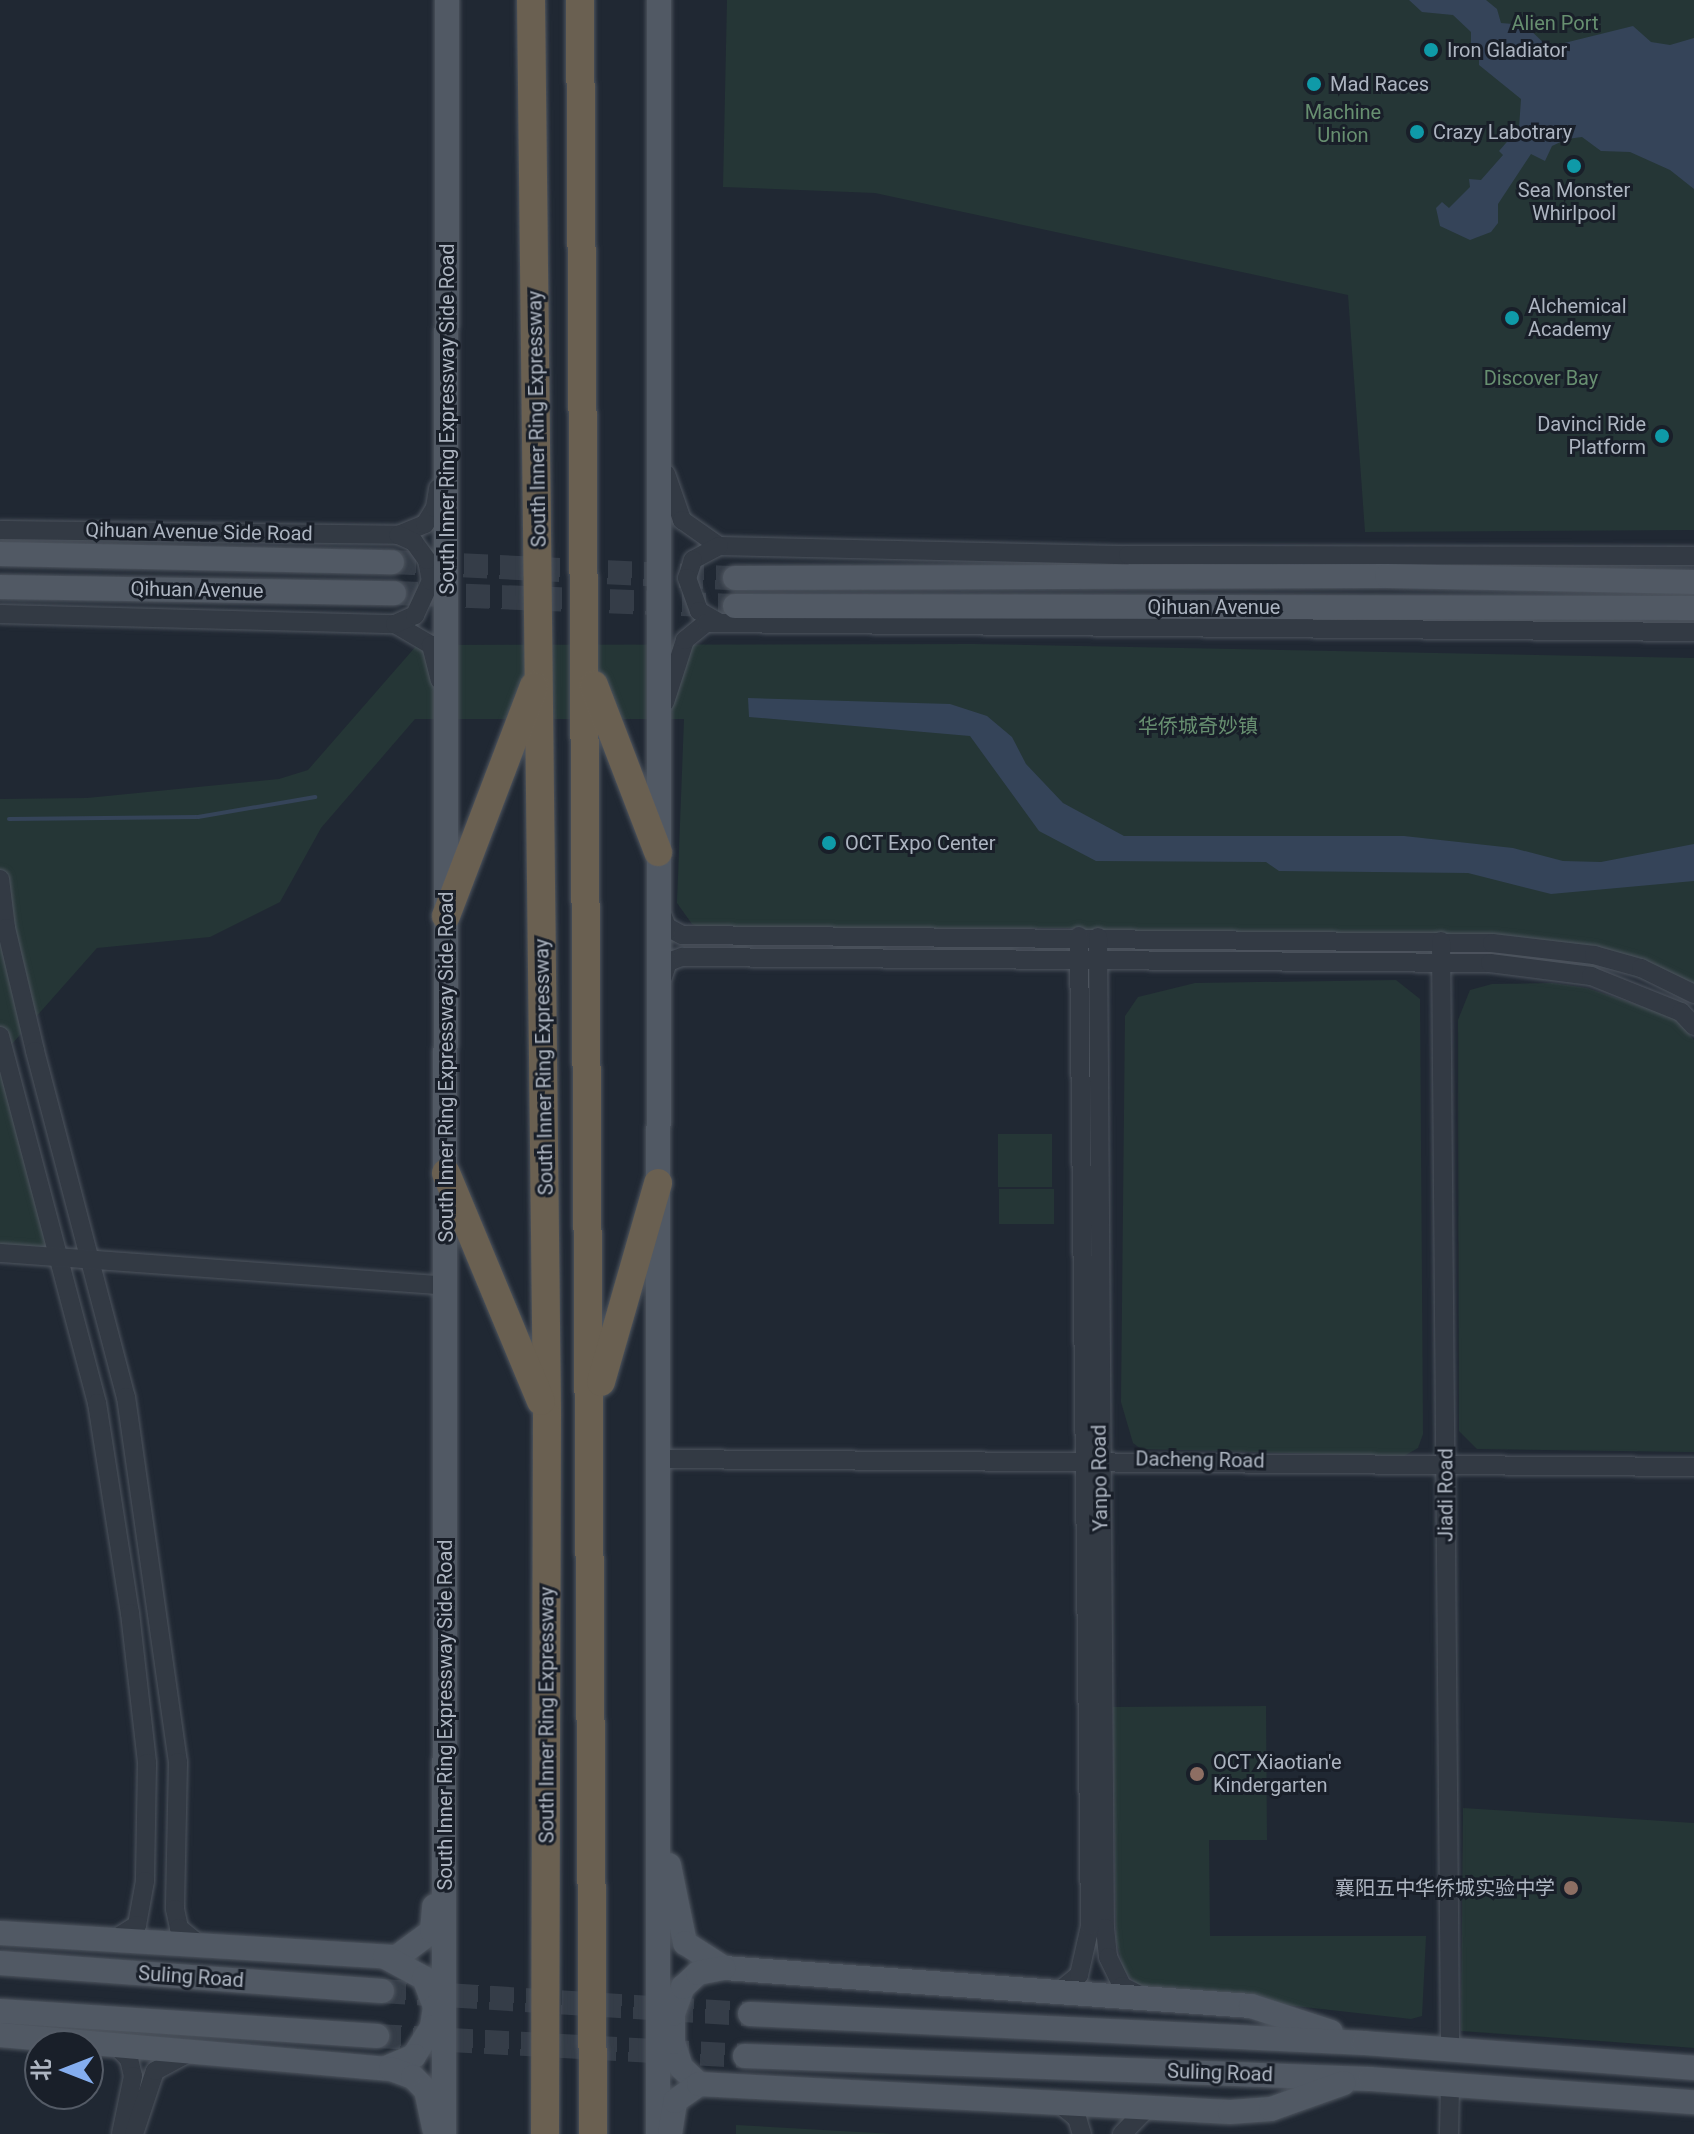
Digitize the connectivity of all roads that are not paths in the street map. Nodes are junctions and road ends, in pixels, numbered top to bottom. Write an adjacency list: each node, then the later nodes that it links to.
1 (447, 0): 6 (main road, South Inner Ring Expressway Side Road)
2 (531, 0): 33 (highway, South Inner Ring Expressway)
3 (580, 0): 32 (highway)
4 (659, 0): 5 (main road)
5 (658, 408): 11 (street); 35 (main road)
6 (447, 430): 10 (street); 34 (main road, South Inner Ring Expressway Side Road)
7 (0, 514): 9 (street)
8 (0, 530): 9 (street, Qihuan Avenue Side Road)
9 (22, 530): 10 (street, Qihuan Avenue Side Road)
10 (398, 535): 28 (street)
11 (719, 546): 13 (street); 26 (street)
12 (0, 554): 16 (main road, Qihuan Avenue)
13 (1181, 555): 14 (street); 18 (street)
14 (1365, 556): 15 (street); 17 (street)
15 (1694, 556)
16 (392, 562)
17 (1413, 576): 18 (main road, Qihuan Avenue); 20 (main road, Qihuan Avenue)
18 (1132, 577): 19 (main road, Qihuan Avenue)
19 (735, 578)
20 (1694, 582)
21 (0, 587): 22 (main road, Qihuan Avenue)
22 (394, 593)
23 (1419, 606): 24 (main road, Qihuan Avenue); 25 (main road, Qihuan Avenue); 30 (street)
24 (1127, 608): 26 (main road, Qihuan Avenue); 29 (street)
25 (1694, 608)
26 (728, 614): 29 (street); 35 (street)
27 (3, 617): 28 (street)
28 (395, 624): 34 (street)
29 (1181, 630): 30 (street)
30 (1364, 630): 31 (street)
31 (1694, 632)
32 (588, 668): 36 (highway); 54 (highway)
33 (540, 670): 39 (highway); 55 (highway, South Inner Ring Expressway)
34 (446, 703): 39 (main road, South Inner Ring Expressway Side Road)
35 (658, 732): 36 (main road)
36 (658, 852): 38 (main road)
37 (0, 879): 52 (street)
38 (658, 903): 40 (street); 44 (main road)
39 (446, 916): 48 (main road, South Inner Ring Expressway Side Road)
40 (1088, 936): 41 (street); 42 (street, Yanpo Road)
41 (1441, 941): 43 (street, Jiadi Road); 45 (street)
42 (1089, 960): 43 (street); 44 (street); 57 (street, Yanpo Road)
43 (1441, 963): 46 (street); 58 (street, Jiadi Road)
44 (658, 990): 49 (main road)
45 (1694, 994)
46 (1694, 1026)
47 (0, 1036): 51 (street)
48 (446, 1173): 53 (main road, South Inner Ring Expressway Side Road); 55 (highway)
49 (658, 1183): 54 (highway); 56 (main road)
50 (0, 1253): 51 (street)
51 (63, 1259): 52 (street); 63 (street)
52 (90, 1262): 53 (street); 64 (street)
53 (445, 1286): 60 (main road, South Inner Ring Expressway Side Road)
54 (592, 1414): 93 (highway)
55 (547, 1416): 92 (highway, South Inner Ring Expressway)
56 (658, 1459): 57 (street, Dacheng Road); 61 (main road)
57 (1090, 1459): 58 (street, Dacheng Road); 69 (street, Yanpo Road); 70 (street, Yanpo Road)
58 (1446, 1463): 59 (street, Dacheng Road); 77 (street, Jiadi Road)
59 (1694, 1467)
60 (445, 1796): 65 (main road); 91 (main road, South Inner Ring Expressway Side Road)
61 (658, 1812): 67 (main road); 94 (main road)
62 (0, 1933): 63 (main road)
63 (113, 1940): 64 (main road)
64 (201, 1946): 65 (main road)
65 (385, 1957): 80 (main road)
66 (0, 1963): 68 (main road, Suling Road)
67 (724, 1968): 69 (main road); 83 (main road)
68 (382, 1991)
69 (1058, 1992): 70 (main road)
70 (1148, 1999): 75 (main road)
71 (0, 2011): 74 (main road)
72 (750, 2014): 75 (main road, Suling Road)
73 (0, 2035): 76 (main road)
74 (377, 2036)
75 (1364, 2043): 77 (main road, Suling Road)
76 (115, 2045): 78 (main road); 88 (street)
77 (1450, 2049): 81 (main road, Suling Road)
78 (195, 2052): 80 (main road); 89 (street)
79 (745, 2056): 82 (main road, Suling Road)
80 (386, 2068): 90 (main road)
81 (1694, 2068)
82 (1370, 2079): 84 (main road, Suling Road); 87 (main road)
83 (699, 2084): 85 (main road); 95 (main road)
84 (1450, 2085): 86 (main road, Suling Road); 98 (street)
85 (1054, 2100): 87 (main road); 96 (street)
86 (1694, 2102)
87 (1148, 2107): 97 (street)
88 (121, 2134)
89 (134, 2134)
90 (435, 2134)
91 (444, 2134)
92 (545, 2134)
93 (593, 2134)
94 (658, 2134)
95 (670, 2134)
96 (1082, 2134)
97 (1122, 2134)
98 (1449, 2134)

